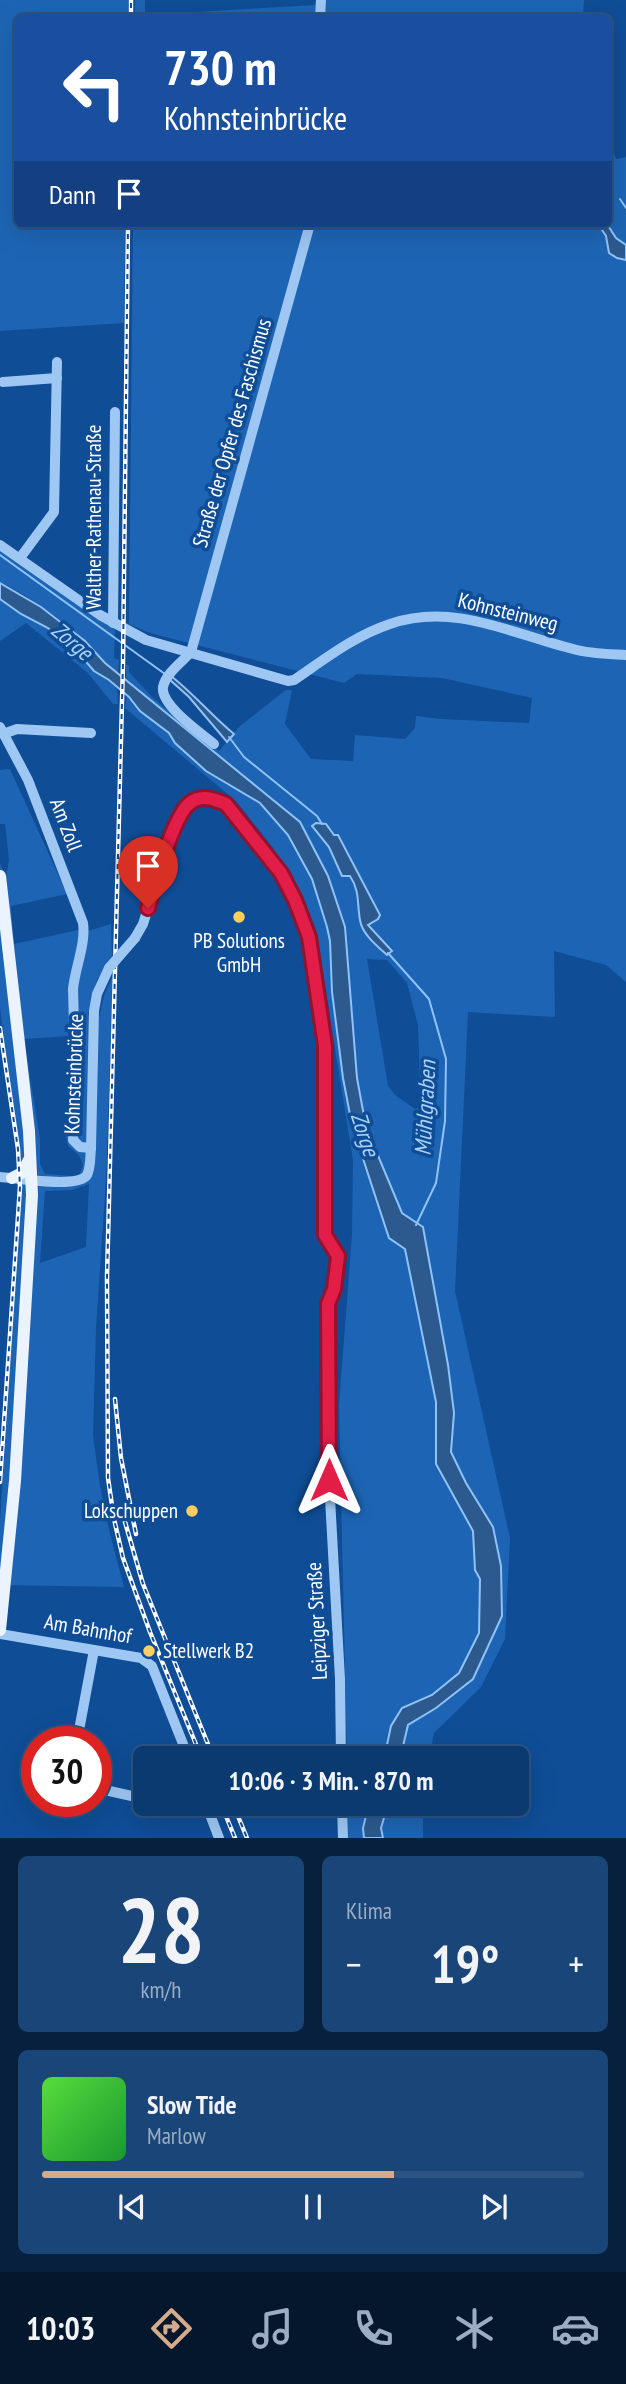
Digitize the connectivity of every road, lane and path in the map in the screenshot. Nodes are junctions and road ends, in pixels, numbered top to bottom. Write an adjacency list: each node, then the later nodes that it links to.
1 (309, 228): 10 (street, Straße der Opfer des Faschismus)
2 (57, 362): 3 (street)
3 (57, 378): 4 (street); 7 (street)
4 (3, 382)
5 (114, 412): 8 (street, Walther-Rathenau-Straße)
6 (0, 545): 7 (street, Kohnsteinweg)
7 (20, 558): 8 (street, Kohnsteinweg)
8 (113, 623): 9 (street, Kohnsteinweg)
9 (176, 648): 10 (street, Kohnsteinweg); 12 (street)
10 (191, 652): 11 (street, Kohnsteinweg); 12 (street)
11 (626, 655)
12 (172, 672): 15 (street)
13 (2, 731): 14 (street, Am Zoll); 17 (street, Am Zoll)
14 (90, 733)
15 (214, 744)
16 (0, 876): 18 (main road)
17 (91, 1148): 20 (street, Kohnsteinbrücke); 21 (street, Kohnsteinbrücke, bridge)
18 (30, 1157): 19 (main road); 20 (main road)
19 (6, 1177): 20 (street)
20 (31, 1179): 22 (main road)
21 (329, 1480): 26 (street, Leipziger Straße)
22 (0, 1632): 23 (street, Am Bahnhof)
23 (94, 1650): 24 (street); 25 (street, Am Bahnhof)
24 (80, 1726)
25 (184, 1746)
26 (341, 1746)
27 (112, 1791): 28 (street)
28 (133, 1796)
29 (211, 1816): 31 (street)
30 (342, 1816): 32 (street)
31 (219, 1838)
32 (342, 1838)

